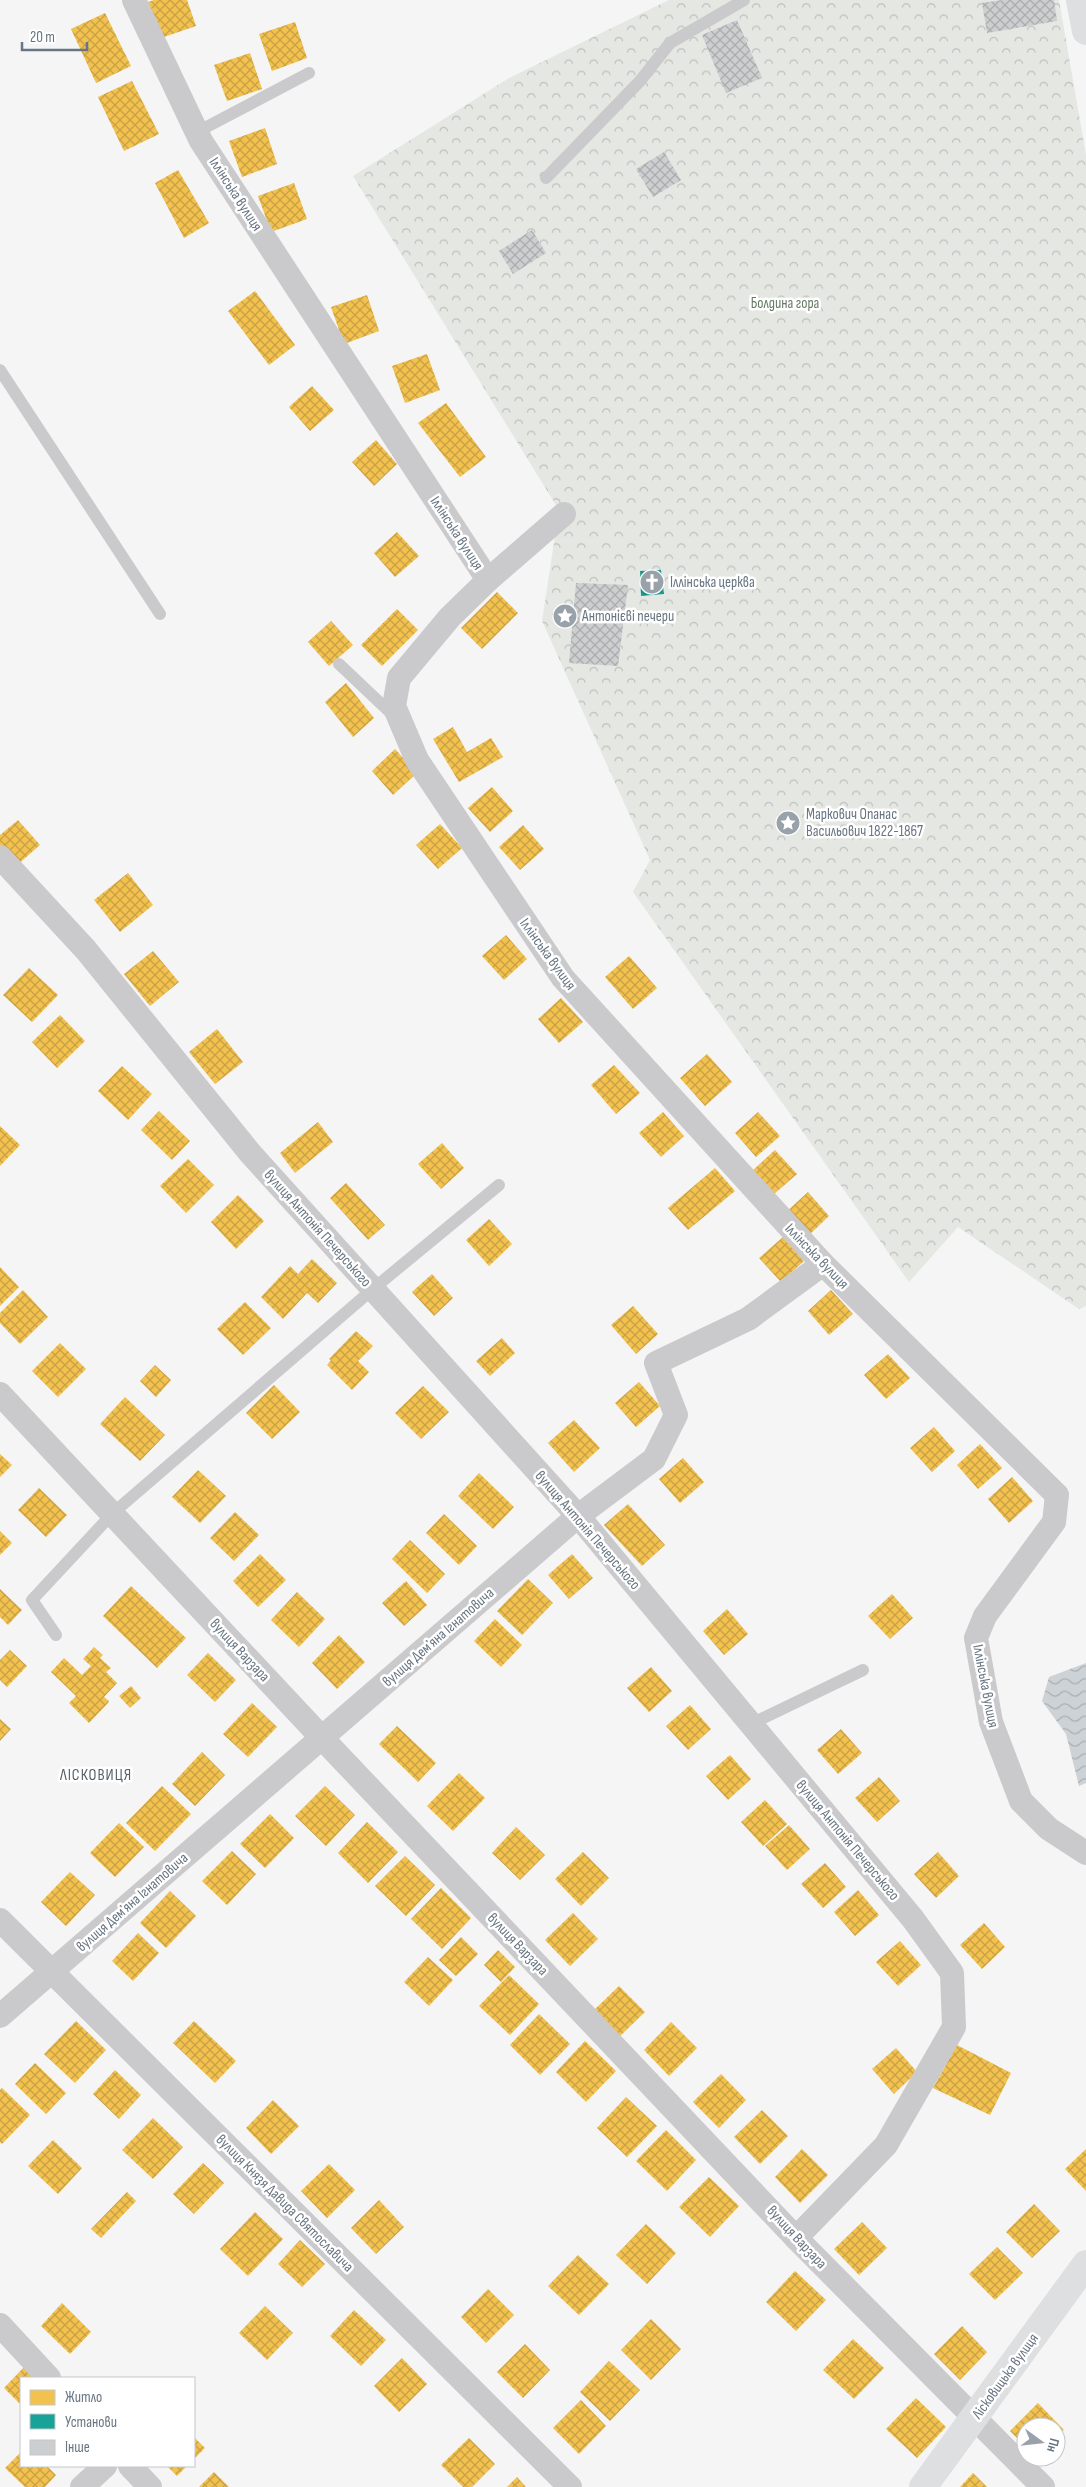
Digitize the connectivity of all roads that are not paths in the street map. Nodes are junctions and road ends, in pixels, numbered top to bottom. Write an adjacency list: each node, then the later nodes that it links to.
1 (134, 0): 6 (street, Іллінська вулиця)
2 (744, 0): 7 (lane)
3 (1080, 0): 4 (main road)
4 (1086, 31)
5 (309, 73): 6 (lane)
6 (197, 132): 10 (street, Іллінська вулиця)
7 (546, 178)
8 (0, 370): 11 (lane)
9 (564, 514): 10 (street)
10 (488, 580): 13 (street, Іллінська вулиця)
11 (160, 614)
12 (339, 664): 13 (lane)
13 (401, 723): 16 (street, Іллінська вулиця)
14 (0, 857): 17 (street, вулиця Антонія Печерського)
15 (499, 1185): 17 (lane)
16 (823, 1264): 20 (street, вулиця Демʼяна Ігнатовича); 25 (street, Іллінська вулиця)
17 (373, 1289): 19 (lane); 20 (street, вулиця Антонія Печерського)
18 (0, 1394): 19 (street, вулиця Варзара)
19 (113, 1514): 21 (lane); 24 (street, вулиця Варзара)
20 (578, 1516): 23 (street, вулиця Антонія Печерського); 24 (street, вулиця Демʼяна Ігнатовича)
21 (56, 1635)
22 (863, 1670): 23 (lane)
23 (750, 1724): 29 (street, вулиця Антонія Печерського)
24 (322, 1738): 27 (street, вулиця Демʼяна Ігнатовича); 29 (street, вулиця Варзара)
25 (1086, 1853)
26 (0, 1920): 27 (street, вулиця Князя Давида Святославича)
27 (52, 1972): 28 (street, вулиця Демʼяна Ігнатовича); 38 (street, вулиця Князя Давида Святославича)
28 (0, 2016)
29 (796, 2238): 33 (street, вулиця Варзара)
30 (1086, 2264): 33 (main road, Лісковицька вулиця)
31 (0, 2325): 32 (street)
32 (48, 2377)
33 (974, 2418): 39 (main road, Лісковицька вулиця); 40 (street, вулиця Варзара)
34 (104, 2467): 36 (street)
35 (131, 2467): 37 (street)
36 (82, 2487)
37 (150, 2487)
38 (570, 2487)
39 (923, 2487)
40 (1043, 2487)

